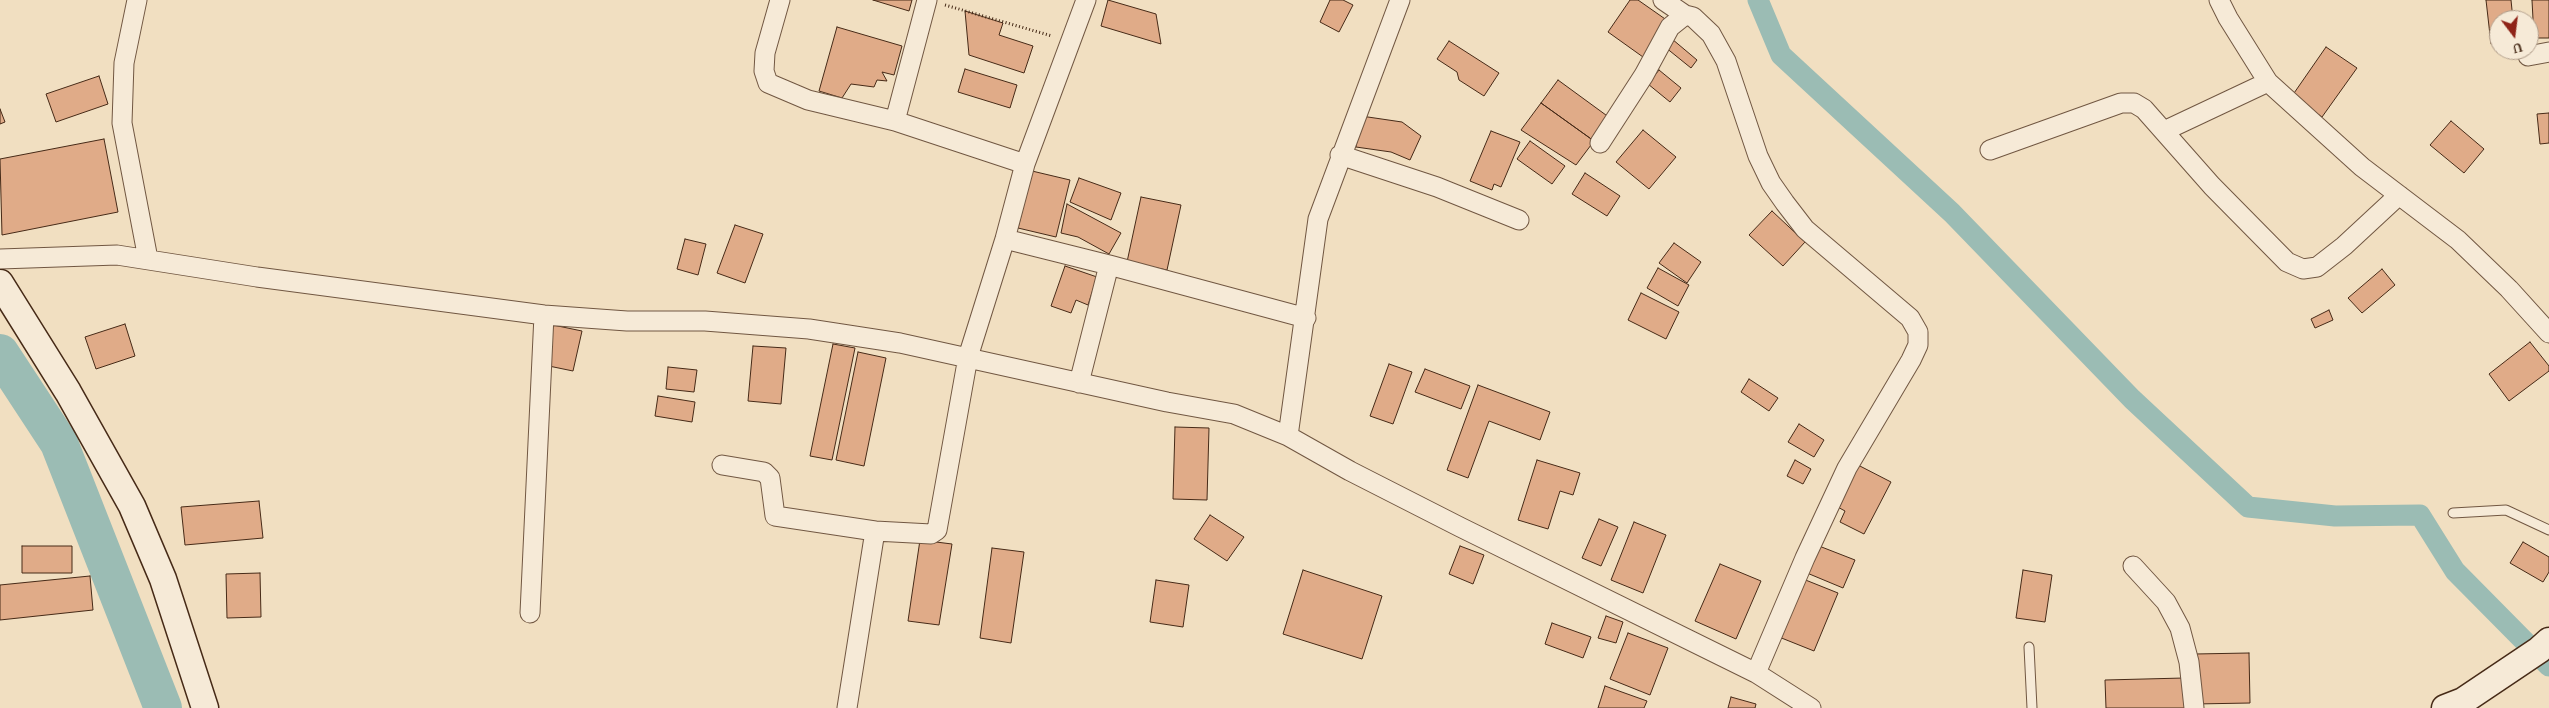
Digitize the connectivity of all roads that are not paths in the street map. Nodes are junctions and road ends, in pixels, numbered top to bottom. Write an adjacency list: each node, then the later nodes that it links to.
1 (137, 0): 20 (street)
2 (780, 0): 10 (street)
3 (1086, 0): 15 (street)
4 (1400, 0): 14 (street)
5 (1663, 0): 8 (street)
6 (2219, 0): 9 (street)
7 (932, 1): 10 (street)
8 (1685, 15): 12 (street); 37 (street)
9 (2268, 82): 11 (street); 16 (street)
10 (895, 121): 15 (street)
11 (2164, 131): 13 (street); 16 (street)
12 (1600, 143)
13 (1990, 150)
14 (1340, 155): 17 (street); 24 (street)
15 (1025, 164): 18 (street)
16 (2399, 195): 25 (street)
17 (1519, 220)
18 (1005, 239): 21 (street); 26 (street)
19 (0, 259): 20 (street)
20 (148, 259): 23 (street)
21 (1109, 265): 24 (street); 27 (street)
22 (0, 283): 39 (street)
23 (544, 315): 26 (street); 34 (street)
24 (1306, 318): 28 (street)
25 (2549, 333)
26 (968, 357): 27 (street); 32 (street)
27 (1079, 383): 28 (street)
28 (1288, 436): 37 (street)
29 (722, 465): 32 (street)
30 (2453, 513): 31 (lane)
31 (2549, 530)
32 (875, 531): 40 (street)
33 (2133, 566): 43 (street)
34 (530, 613)
35 (2546, 646): 38 (street)
36 (2030, 647): 42 (lane)
37 (1756, 673): 41 (street)
38 (2454, 705)
39 (204, 708)
40 (847, 708)
41 (1811, 708)
42 (2032, 708)
43 (2194, 708)

